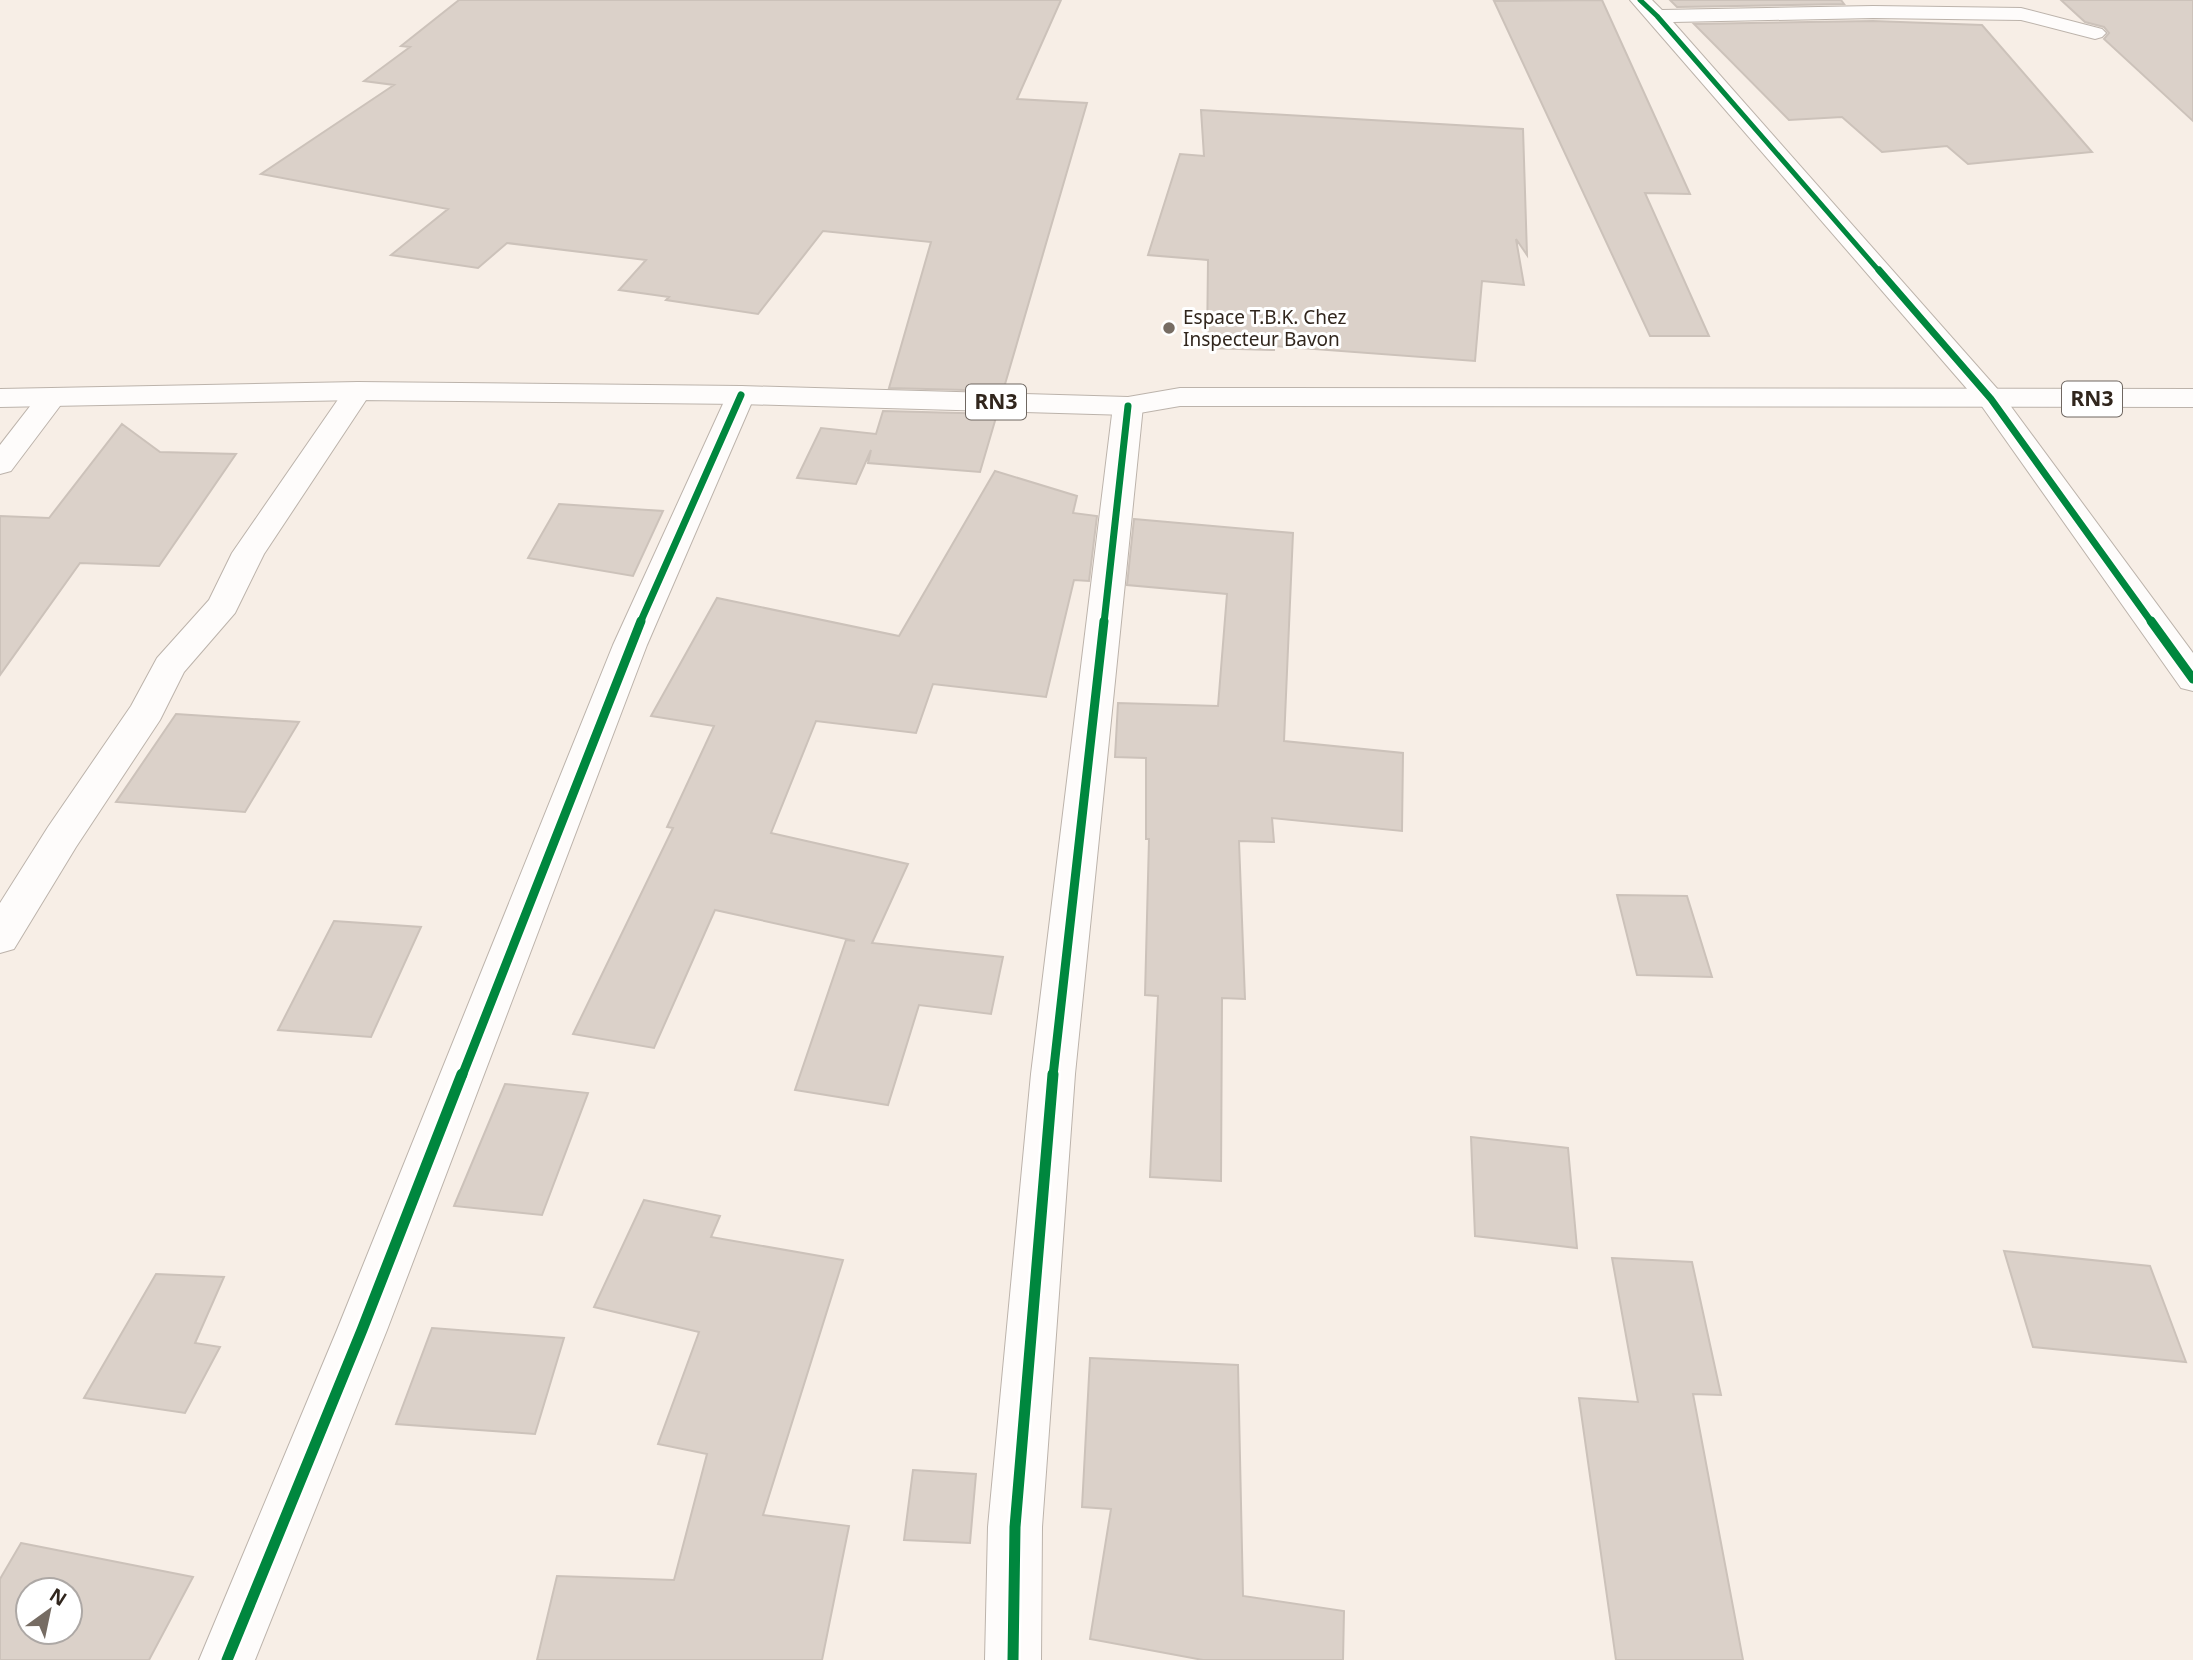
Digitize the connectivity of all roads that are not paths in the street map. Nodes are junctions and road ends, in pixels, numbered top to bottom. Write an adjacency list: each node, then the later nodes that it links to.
1 (1648, 8): 2 (main road); 8 (main road)
2 (2095, 33)
3 (358, 391): 4 (main road, RN3); 6 (main road, RN3); 12 (main road)
4 (741, 395): 9 (main road, RN3); 13 (main road)
5 (0, 398): 6 (main road, RN3)
6 (51, 398): 10 (main road)
7 (2193, 398): 8 (main road, RN3)
8 (1992, 399): 9 (main road, RN3); 11 (main road)
9 (1128, 406): 14 (main road)
10 (0, 464)
11 (2193, 679)
12 (0, 937)
13 (227, 1660)
14 (1013, 1660)

